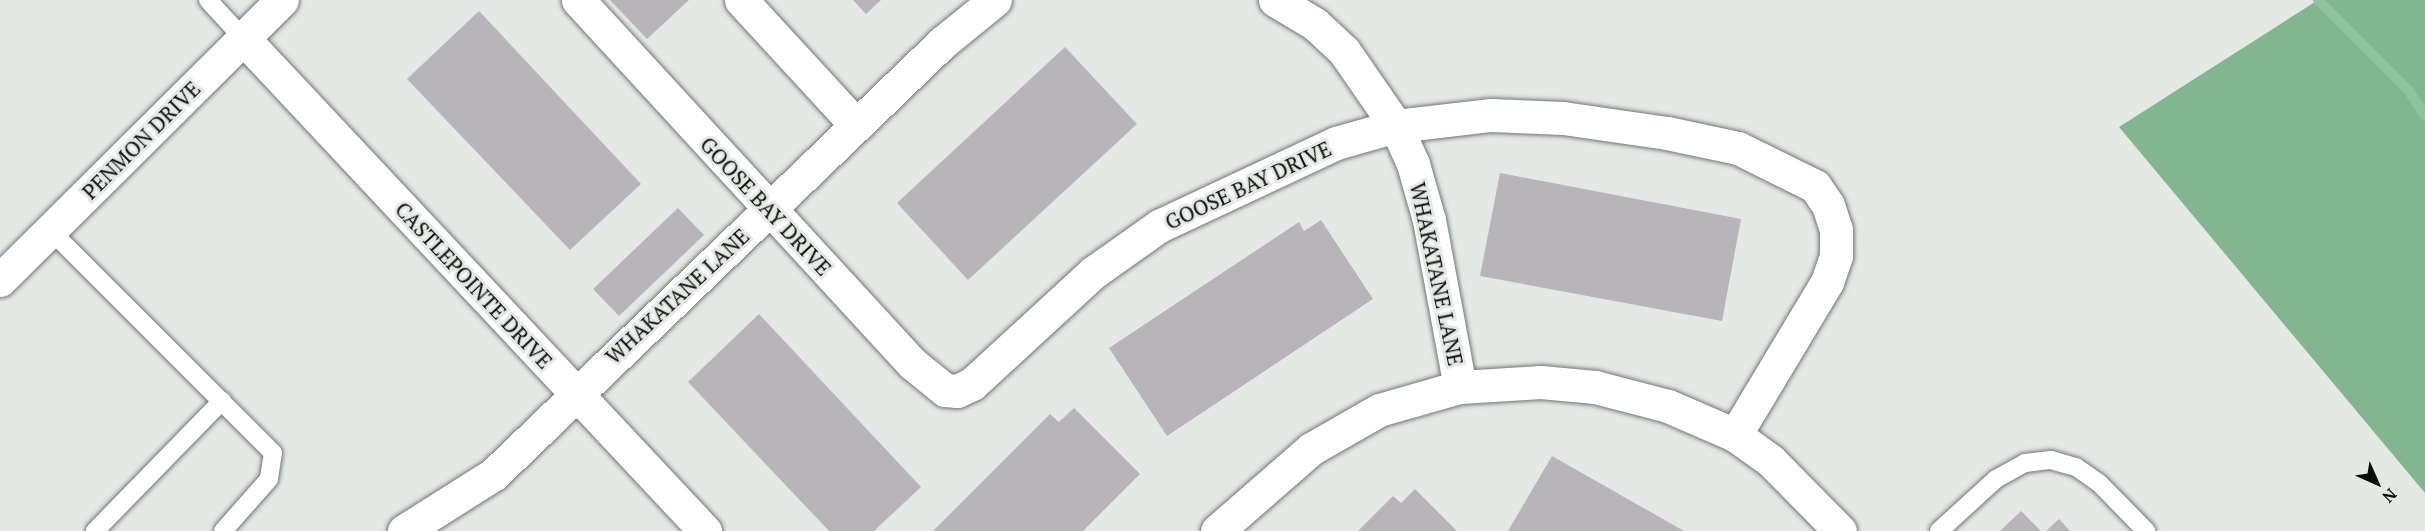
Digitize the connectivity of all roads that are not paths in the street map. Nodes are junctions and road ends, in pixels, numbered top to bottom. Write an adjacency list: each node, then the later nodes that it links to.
1 (208, 0): 7 (lane)
2 (282, 0): 7 (street, PENMON DRIVE)
3 (578, 0): 10 (street, GOOSE BAY DRIVE)
4 (741, 0): 8 (street)
5 (995, 0): 8 (street, WHAKATANE LANE)
6 (1275, 0): 9 (street, WHAKATANE LANE)
7 (243, 38): 11 (street, PENMON DRIVE); 14 (street, CASTLEPOINTE DRIVE)
8 (856, 125): 10 (street, WHAKATANE LANE)
9 (1396, 126): 10 (street, GOOSE BAY DRIVE); 13 (street, WHAKATANE LANE); 16 (street, GOOSE BAY DRIVE)
10 (769, 209): 14 (street, WHAKATANE LANE)
11 (50, 230): 12 (street, PENMON DRIVE); 15 (lane)
12 (0, 280)
13 (1460, 387): 16 (street); 21 (street)
14 (575, 393): 19 (street, WHAKATANE LANE); 20 (street, CASTLEPOINTE DRIVE)
15 (222, 401): 17 (lane); 18 (lane)
16 (1735, 435): 22 (street)
17 (94, 531)
18 (223, 531)
19 (404, 531)
20 (705, 531)
21 (1217, 531)
22 (1840, 531)
23 (1938, 531): 24 (lane)
24 (2146, 531)

